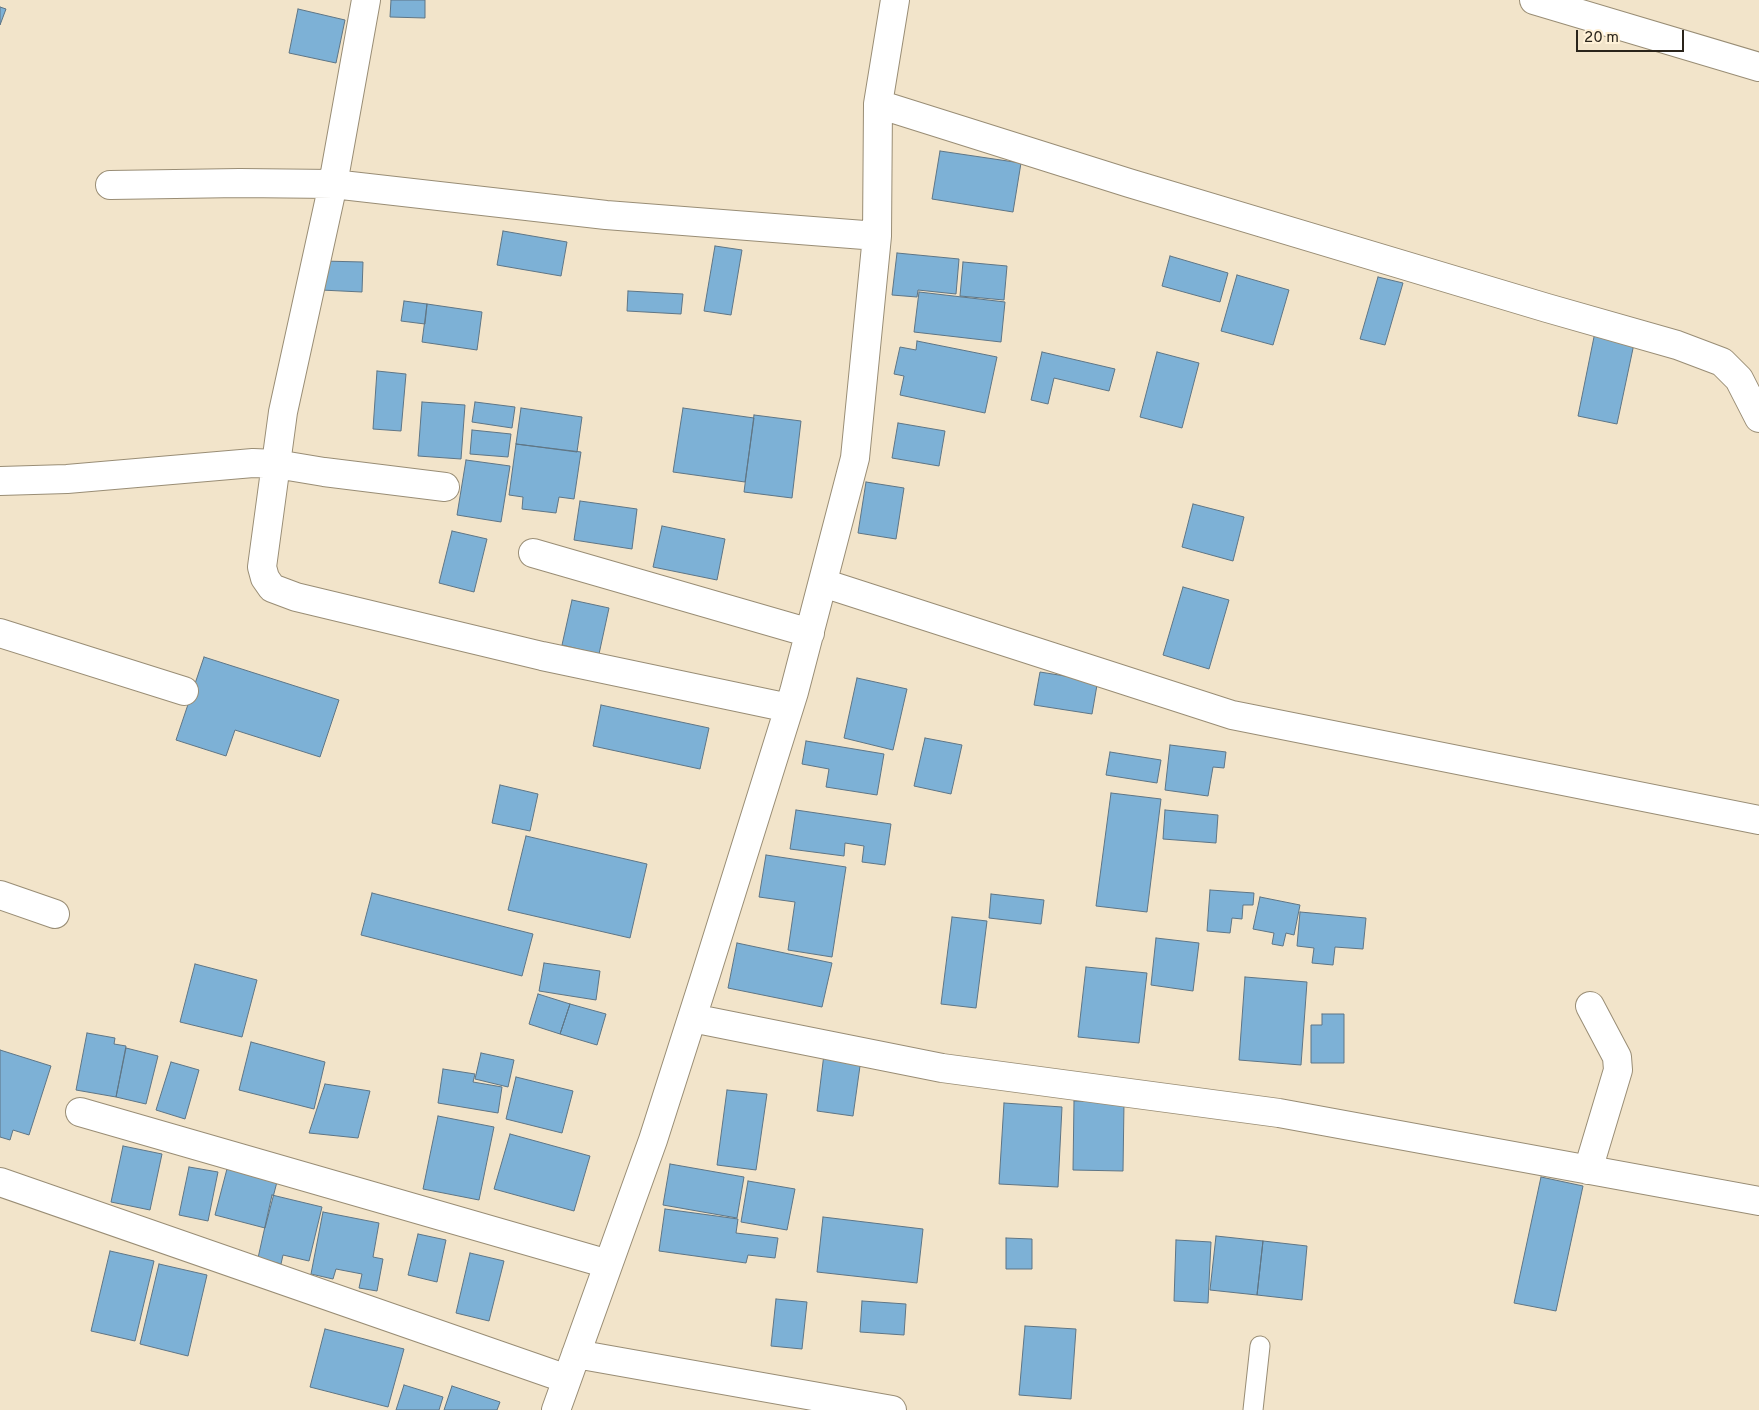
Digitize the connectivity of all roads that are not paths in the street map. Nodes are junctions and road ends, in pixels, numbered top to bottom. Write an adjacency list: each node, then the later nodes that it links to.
1 (366, 0): 6 (street)
2 (896, 0): 5 (street)
3 (1534, 0): 4 (street)
4 (1759, 67)
5 (878, 104): 8 (street); 9 (street)
6 (333, 184): 7 (street); 8 (street); 11 (street)
7 (110, 185)
8 (877, 236): 15 (street)
9 (1749, 377): 10 (street)
10 (1759, 418)
11 (276, 464): 12 (street); 13 (street); 19 (street)
12 (0, 481)
13 (445, 487)
14 (533, 553): 17 (street)
15 (823, 583): 17 (street); 20 (street)
16 (0, 632): 18 (street)
17 (810, 633): 19 (street)
18 (184, 691)
19 (789, 708): 24 (street)
20 (1759, 820)
21 (0, 895): 22 (street)
22 (55, 914)
23 (1590, 1006): 26 (street)
24 (692, 1018): 26 (street); 29 (street)
25 (80, 1112): 29 (street)
26 (1588, 1170): 28 (street)
27 (0, 1182): 32 (street)
28 (1759, 1201)
29 (608, 1264): 31 (street)
30 (1260, 1346): 35 (lane)
31 (576, 1354): 32 (street); 34 (street)
32 (567, 1379): 33 (street)
33 (556, 1410)
34 (892, 1410)
35 (1253, 1410)

